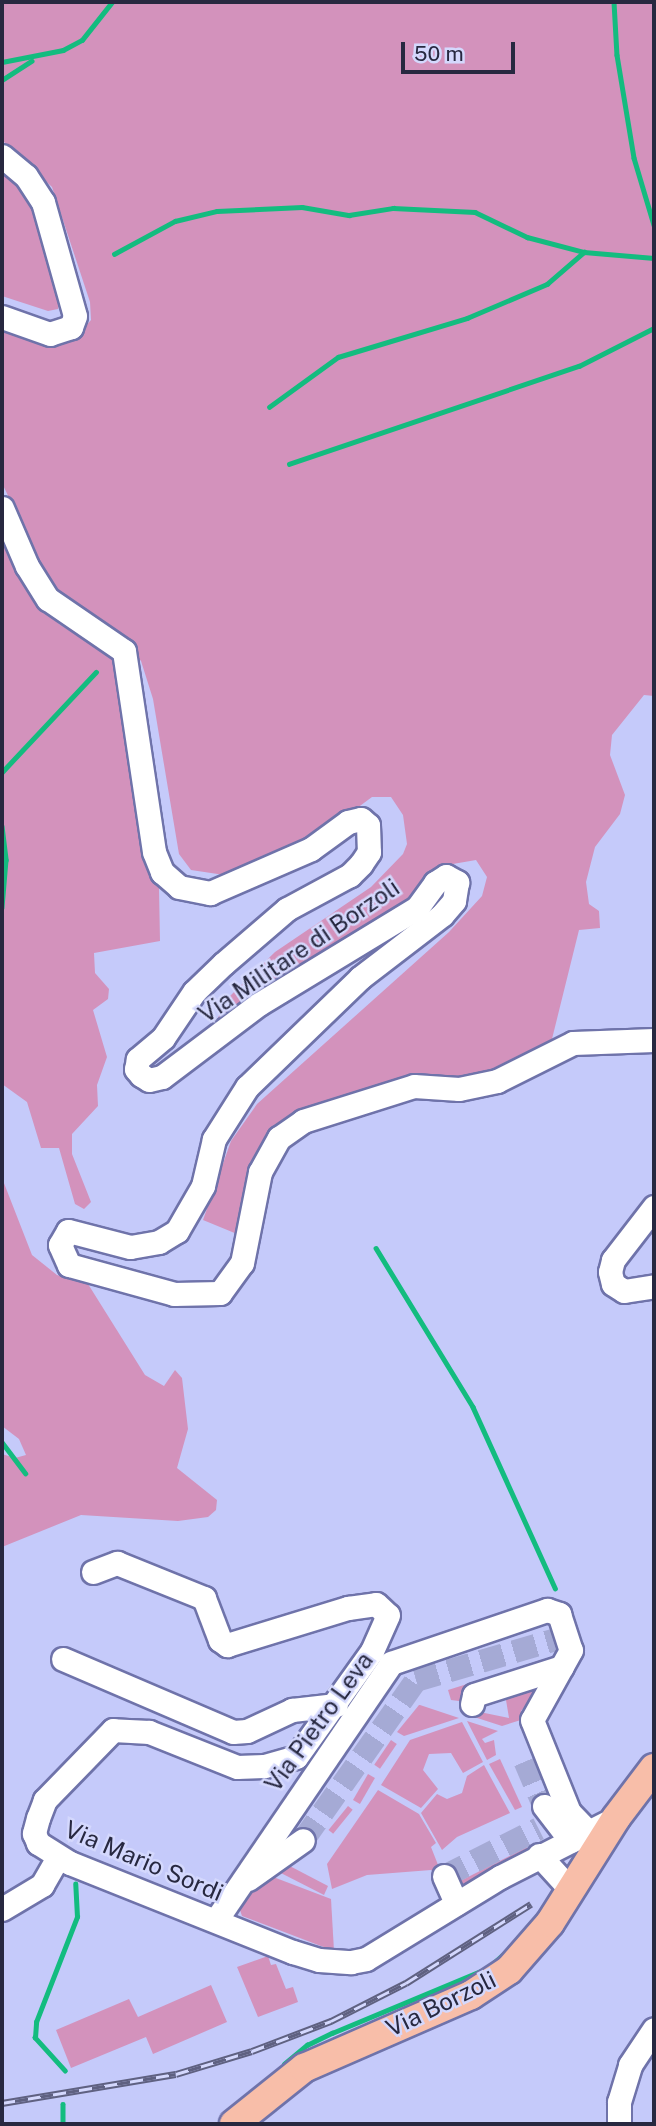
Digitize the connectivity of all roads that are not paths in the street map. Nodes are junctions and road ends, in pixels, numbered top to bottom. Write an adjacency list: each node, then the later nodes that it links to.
1 (2, 156): 2 (street)
2 (2, 317)
3 (2, 508): 4 (street, Via Militare di Borzoli)
4 (654, 1040)
5 (654, 1207): 6 (street)
6 (654, 1286)
7 (93, 1572): 12 (street, Via Mario Sordi)
8 (556, 1639): 10 (street)
9 (63, 1659): 12 (street)
10 (564, 1664): 11 (street); 16 (street); 21 (street, Via Pietro Leva)
11 (472, 1704)
12 (336, 1705): 19 (street, Via Mario Sordi)
13 (654, 1768): 15 (main road, Via Borzoli)
14 (546, 1818): 16 (street)
15 (616, 1818): 16 (street, Via Mario Sordi); 22 (main road, Via Borzoli)
16 (580, 1837): 18 (street, Via Mario Sordi)
17 (303, 1840): 21 (street)
18 (539, 1855): 22 (street); 23 (street, Via Mario Sordi)
19 (58, 1857): 24 (street); 25 (street, Via Mario Sordi)
20 (444, 1876): 23 (street)
21 (247, 1879): 25 (street, Via Pietro Leva)
22 (571, 1891): 27 (main road, Via Borzoli)
23 (456, 1903): 25 (street, Via Mario Sordi)
24 (2, 1909)
25 (216, 1920)
26 (654, 2029): 28 (street)
27 (234, 2124)
28 (619, 2124)

